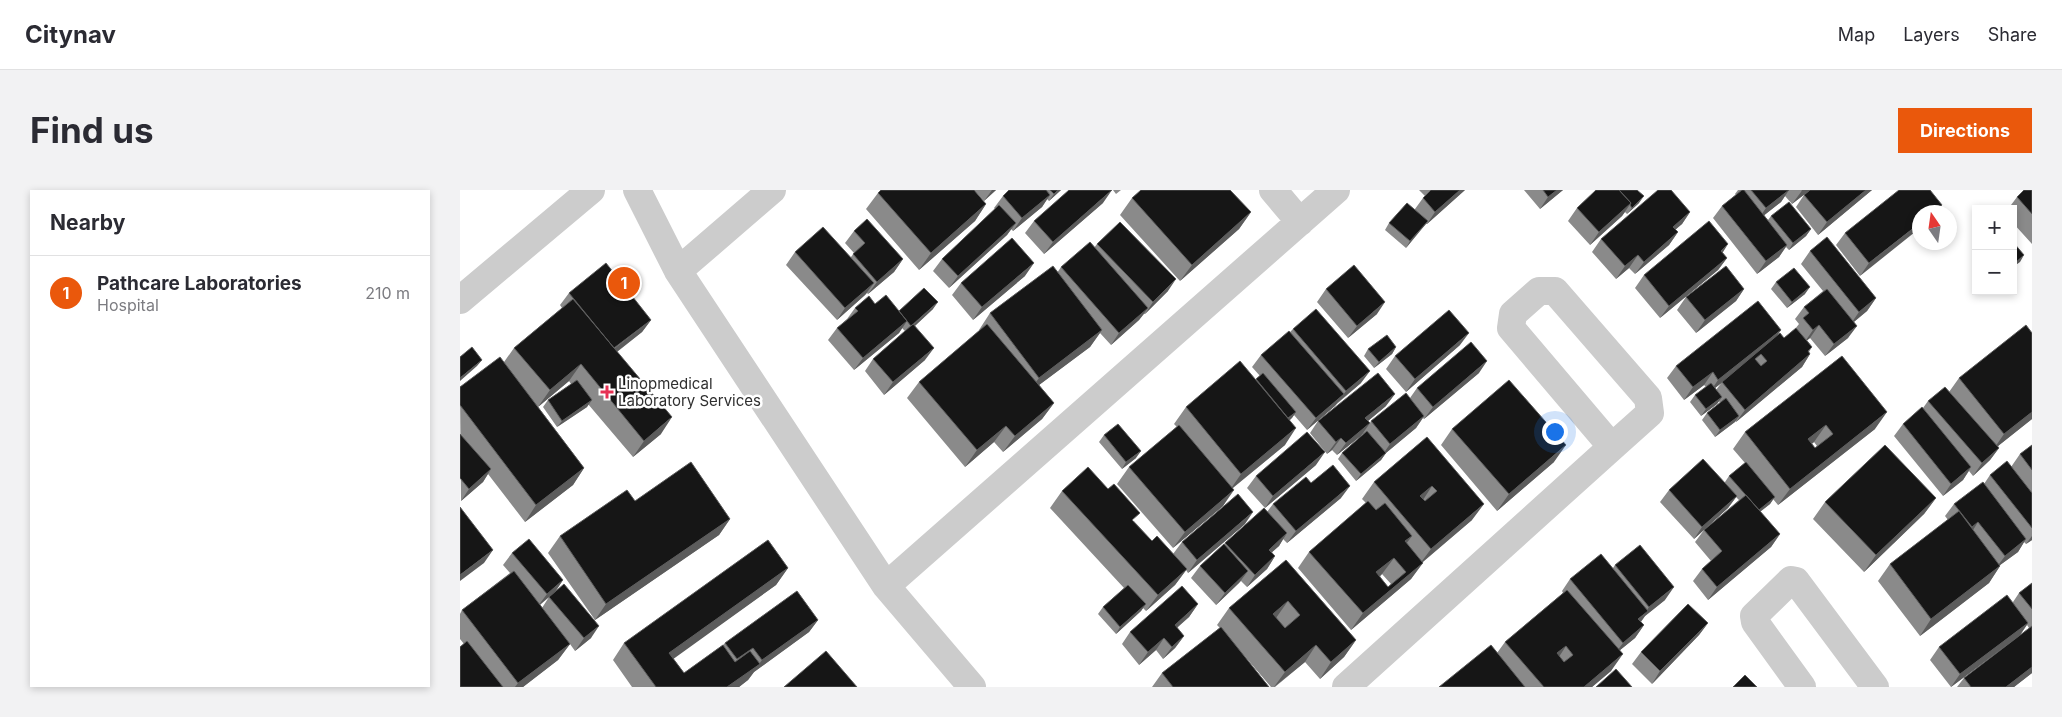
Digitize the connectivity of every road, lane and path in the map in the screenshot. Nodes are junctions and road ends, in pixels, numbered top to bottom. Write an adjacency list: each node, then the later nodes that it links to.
1 (591, 190): 8 (street)
2 (637, 190): 7 (street)
3 (772, 190): 7 (street)
4 (1273, 190): 6 (street)
5 (1336, 190): 6 (street)
6 (1300, 222): 10 (street)
7 (678, 271): 10 (street)
8 (460, 300)
9 (1612, 446): 9 (street); 12 (street)
10 (886, 586): 11 (street)
11 (972, 687)
12 (1346, 687)
13 (1802, 687): 14 (street)
14 (1875, 687)

